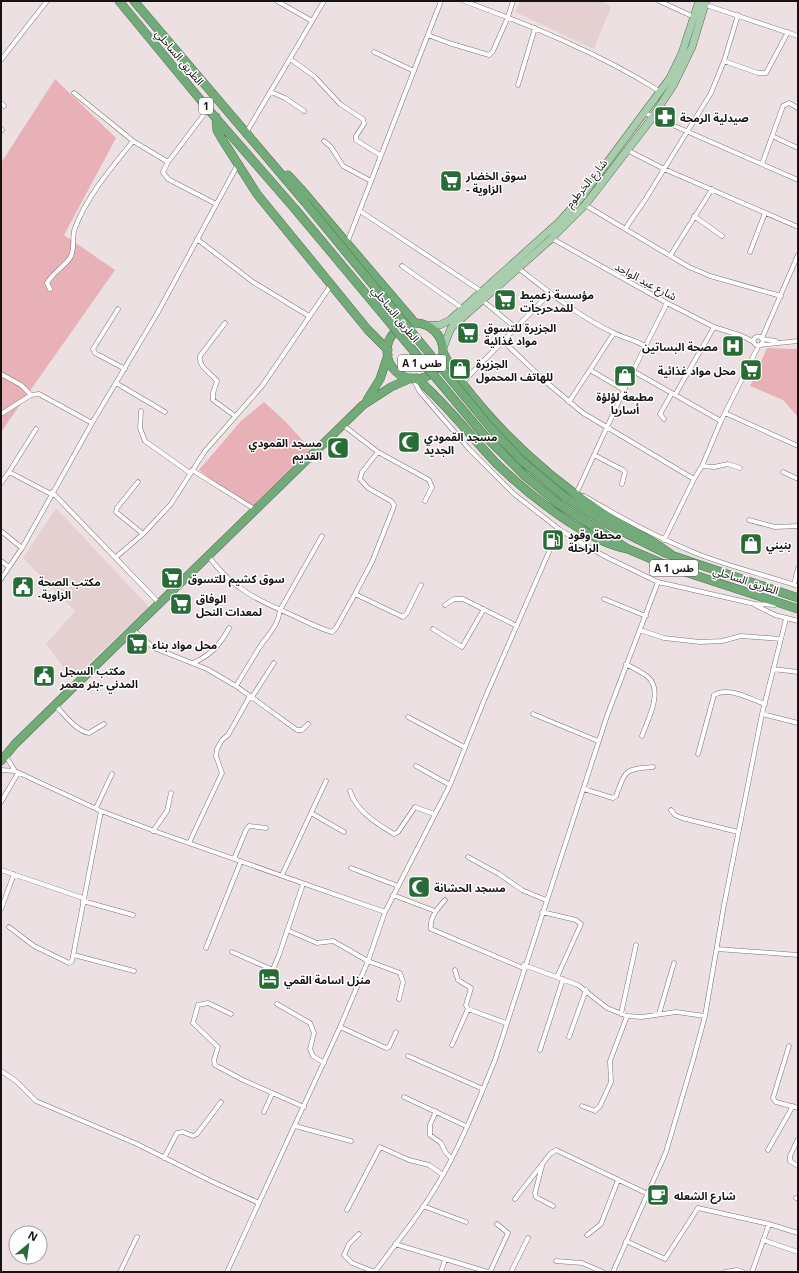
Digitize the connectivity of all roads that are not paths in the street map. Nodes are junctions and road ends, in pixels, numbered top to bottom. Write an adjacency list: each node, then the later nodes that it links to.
1 (119, 1): 29 (highway, الطريق الساحلي / 1)
2 (134, 1): 35 (highway, الطريق الساحلي / A 1 طس)
3 (277, 1): 14 (street)
4 (324, 1): 14 (street)
5 (441, 1): 17 (street)
6 (464, 1): 12 (street)
7 (513, 1): 12 (street)
8 (659, 1): 13 (street)
9 (44, 2): 21 (street)
10 (702, 2): 11 (street); 13 (main road, شارع الخرطوم); 33 (main road, شارع الخرطوم)
11 (738, 15): 16 (street); 22 (street)
12 (508, 17): 15 (street); 17 (street)
13 (694, 18): 26 (main road, شارع الخرطوم)
14 (312, 21): 20 (street)
15 (535, 28): 24 (street); 26 (street)
16 (788, 32): 18 (street); 22 (street)
17 (428, 35): 23 (street)
18 (798, 36)
19 (374, 52): 23 (street)
20 (290, 59): 25 (street); 41 (street)
21 (1, 60)
22 (724, 61): 34 (street)
23 (414, 71): 41 (street)
24 (518, 85)
25 (271, 92): 30 (street); 35 (street)
26 (661, 92): 31 (main road, شارع الخرطوم)
27 (74, 93): 37 (street)
28 (798, 108): 36 (street)
29 (208, 109): 32 (highway, الطريق الساحلي / 1); 43 (street)
30 (304, 111)
31 (645, 113): 33 (street); 58 (main road, شارع الخرطوم)
32 (216, 117): 45 (highway); 52 (highway, الطريق الساحلي / 1)
33 (652, 118): 34 (street); 40 (main road, شارع الخرطوم)
34 (688, 132): 44 (street); 46 (street)
35 (246, 133): 42 (highway, الطريق الساحلي / A 1 طس)
36 (772, 136): 39 (street); 44 (street)
37 (133, 141): 43 (street); 68 (street)
38 (324, 141): 48 (street)
39 (798, 148)
40 (626, 150): 46 (street); 51 (main road, شارع الخرطوم)
41 (380, 155): 48 (street)
42 (269, 160): 61 (highway); 145 (highway, الطريق الساحلي / A 1 طس, bridge)
43 (168, 162): 50 (street)
44 (762, 164): 47 (street)
45 (237, 166): 50 (street); 67 (highway)
46 (664, 169): 49 (street); 57 (street)
47 (798, 180)
48 (371, 181): 53 (street)
49 (712, 190): 54 (street); 55 (street)
50 (216, 204): 60 (street)
51 (585, 205): 57 (street); 58 (main road, شارع الخرطوم)
52 (295, 209): 142 (highway, الطريق الساحلي / A 1 طس, bridge)
53 (360, 211): 61 (street); 69 (street)
54 (765, 213): 56 (street); 62 (street)
55 (694, 216): 59 (street); 64 (street)
56 (798, 227)
57 (625, 229): 64 (street)
58 (549, 236): 66 (main road, شارع الخرطوم); 69 (main road, شارع الخرطوم); 73 (street, شارع عبد الواحد)
59 (722, 236)
60 (197, 239): 76 (street); 94 (street)
61 (348, 243): 78 (highway)
62 (750, 252)
63 (798, 255): 71 (street)
64 (670, 256): 71 (street)
65 (402, 266): 74 (street)
66 (518, 268): 70 (street); 72 (main road, شارع الخرطوم)
67 (331, 285): 76 (street); 92 (highway)
68 (50, 289)
69 (481, 291): 74 (main road, شارع الخرطوم)
70 (550, 293): 81 (street); 82 (street)
71 (780, 296): 84 (street)
72 (482, 300): 81 (street); 91 (main road, شارع الخرطوم)
73 (667, 303): 80 (street, شارع عبد الواحد); 90 (street)
74 (462, 308): 79 (main road, شارع الخرطوم)
75 (118, 309): 94 (street)
76 (309, 316): 110 (street)
77 (225, 323): 110 (street)
78 (415, 323): 79 (highway); 92 (highway)
79 (426, 325): 91 (highway)
80 (714, 326): 83 (street, شارع عبد الواحد); 102 (street)
81 (516, 328): 85 (street)
82 (614, 333): 90 (street); 95 (street)
83 (742, 336): 84 (street, شارع عبد الواحد); 88 (street, شارع عبد الواحد)
84 (759, 337): 87 (street, شارع عبد الواحد); 88 (street); 89 (street)
85 (503, 341): 100 (street); 104 (street)
86 (798, 341): 87 (street, شارع عبد الواحد)
87 (780, 342): 89 (street, شارع عبد الواحد)
88 (754, 343): 89 (street, شارع عبد الواحد); 93 (street)
89 (760, 345): 93 (street)
90 (645, 346): 96 (street)
91 (443, 350): 98 (highway); 100 (highway)
92 (388, 353): 98 (highway); 105 (highway)
93 (755, 355): 108 (street)
94 (125, 369): 99 (street)
95 (590, 370): 101 (street); 104 (street)
96 (633, 371): 101 (street); 102 (street)
97 (1, 374): 103 (street)
98 (413, 378): 105 (highway); 136 (street); 142 (highway)
99 (116, 383): 107 (street); 113 (street)
100 (462, 383): 131 (highway)
101 (624, 390): 115 (street)
102 (673, 394): 111 (street); 112 (street)
103 (31, 395): 109 (street); 113 (street)
104 (569, 402): 115 (street)
105 (363, 405): 114 (highway)
106 (141, 411): 122 (street)
107 (165, 412)
108 (725, 413): 112 (street); 117 (street)
109 (1, 414)
110 (235, 416): 122 (street)
111 (664, 419)
112 (721, 421): 120 (street)
113 (92, 423): 130 (street)
114 (343, 425): 118 (street); 133 (highway)
115 (606, 427): 119 (street); 125 (street)
116 (36, 429): 123 (street)
117 (798, 446)
118 (378, 452): 132 (street); 153 (street)
119 (594, 455): 129 (street); 131 (street)
120 (702, 466): 121 (street); 125 (street)
121 (740, 468)
122 (191, 471): 133 (street); 138 (street)
123 (8, 472): 128 (street); 130 (street)
124 (783, 472): 126 (street)
125 (694, 479): 140 (street)
126 (798, 479)
127 (138, 482): 138 (street)
128 (1, 483)
129 (622, 484)
130 (51, 493): 141 (street); 143 (street)
131 (576, 493): 140 (street); 145 (highway)
132 (425, 500)
133 (256, 510): 144 (highway)
134 (749, 520): 135 (street)
135 (798, 526)
136 (559, 529): 150 (street); 166 (street)
137 (1, 531): 141 (street)
138 (144, 534): 143 (street)
139 (322, 536): 162 (street)
140 (664, 540): 152 (street)
141 (22, 548): 147 (street)
142 (628, 549): 159 (highway, الطريق الساحلي / A 1 طس)
143 (116, 557): 156 (street)
144 (209, 557): 156 (highway); 162 (street)
145 (674, 557): 154 (highway, الطريق الساحلي / A 1 طس)
146 (1, 561): 147 (street)
147 (9, 567): 149 (street)
148 (798, 568): 152 (street)
149 (1, 579)
150 (658, 582): 157 (street); 163 (street)
151 (421, 584): 153 (street)
152 (796, 585)
153 (355, 594): 162 (street)
154 (798, 598)
155 (604, 599): 163 (street)
156 (159, 603): 168 (highway)
157 (755, 604): 159 (street); 164 (street)
158 (445, 605): 160 (street)
159 (787, 605): 161 (highway, الطريق الساحلي / A 1 طس)
160 (484, 609): 166 (street); 169 (street)
161 (798, 609)
162 (280, 610): 177 (street)
163 (646, 616): 170 (street)
164 (786, 619): 165 (street); 171 (street)
165 (798, 621)
166 (517, 626): 189 (street)
167 (229, 628): 172 (street)
168 (132, 629): 172 (street); 180 (highway)
169 (433, 629)
170 (640, 630): 171 (street); 174 (street)
171 (781, 639): 175 (street)
172 (193, 663): 177 (street)
173 (274, 663): 178 (street)
174 (626, 664): 187 (street); 188 (street)
175 (773, 668): 176 (street); 179 (street)
176 (798, 672)
177 (236, 686): 178 (street)
178 (251, 697): 186 (street); 211 (street)
179 (764, 704): 182 (street); 190 (street)
180 (55, 705): 185 (street); 191 (highway)
181 (533, 714): 188 (street)
182 (762, 714): 184 (street); 210 (street)
183 (408, 717): 189 (street)
184 (798, 723)
185 (104, 724)
186 (308, 724)
187 (642, 736)
188 (598, 741): 199 (street)
189 (464, 747): 198 (street)
190 (698, 754)
191 (3, 757): 195 (street)
192 (416, 766): 198 (street)
193 (653, 767): 199 (street)
194 (1, 770): 195 (street)
195 (16, 772): 202 (street); 203 (street)
196 (112, 774): 203 (street)
197 (326, 781): 205 (street)
198 (450, 785): 206 (street)
199 (584, 789): 224 (street)
200 (350, 791): 206 (street)
201 (171, 793): 208 (street)
202 (1, 802)
203 (98, 810): 208 (street); 222 (street)
204 (671, 810): 210 (street)
205 (311, 813): 209 (street); 218 (street)
206 (434, 814): 220 (street)
207 (266, 828): 213 (street)
208 (153, 831): 211 (street)
209 (344, 832)
210 (738, 832): 234 (street)
211 (189, 843): 213 (street)
212 (468, 857): 224 (street)
213 (234, 859): 214 (street)
214 (241, 861): 218 (street); 233 (street)
215 (351, 868): 220 (street)
216 (1, 870): 217 (street)
217 (14, 874): 222 (street); 225 (street)
218 (282, 875): 219 (street)
219 (303, 884): 227 (street); 231 (street)
220 (398, 886): 221 (street)
221 (393, 895): 226 (street); 227 (street)
222 (83, 900): 229 (street); 236 (street)
223 (445, 900): 226 (street)
224 (546, 900): 228 (street)
225 (1, 909)
226 (435, 911): 240 (street)
227 (385, 912): 238 (street)
228 (542, 912): 240 (street); 244 (street)
229 (133, 915)
230 (9, 927): 236 (street)
231 (287, 930): 238 (street); 241 (street)
232 (636, 945): 252 (street)
233 (206, 948)
234 (716, 949): 237 (street); 255 (street)
235 (232, 952): 241 (street)
236 (74, 955): 243 (street)
237 (798, 955)
238 (368, 961): 248 (street); 257 (street)
239 (674, 962): 253 (street)
240 (524, 966): 244 (street); 256 (street)
241 (273, 970): 246 (street)
242 (455, 970): 250 (street)
243 (134, 971)
244 (557, 977): 245 (street)
245 (563, 979): 247 (street); 262 (street)
246 (266, 986)
247 (586, 990): 252 (street); 259 (street)
248 (399, 999)
249 (277, 1004): 264 (street)
250 (468, 1009): 256 (street); 260 (street)
251 (231, 1014): 267 (street)
252 (622, 1014): 254 (street)
253 (659, 1014): 254 (street); 255 (street)
254 (627, 1016): 270 (street)
255 (705, 1016): 287 (street)
256 (506, 1023): 266 (street)
257 (340, 1027): 258 (street); 264 (street)
258 (396, 1032)
259 (569, 1037)
260 (452, 1045)
261 (789, 1046): 271 (street)
262 (540, 1050)
263 (408, 1056): 266 (street)
264 (324, 1063): 272 (street)
265 (1, 1071): 281 (street)
266 (483, 1089): 277 (street)
267 (272, 1094): 272 (street); 275 (street)
268 (404, 1097): 274 (street)
269 (221, 1102): 281 (street)
270 (582, 1106)
271 (793, 1106): 273 (street); 280 (street)
272 (304, 1107): 276 (street)
273 (798, 1108)
274 (436, 1111): 277 (street); 282 (street)
275 (264, 1112)
276 (295, 1126): 279 (street); 289 (street)
277 (466, 1126): 282 (street)
278 (798, 1139): 284 (street)
279 (351, 1141)
280 (768, 1150)
281 (164, 1158): 289 (street)
282 (451, 1158): 285 (street)
283 (543, 1164): 286 (street); 288 (street); 291 (street)
284 (798, 1166)
285 (443, 1175): 290 (street); 292 (street)
286 (618, 1180): 287 (street); 298 (street)
287 (648, 1194): 302 (street)
288 (515, 1199)
289 (259, 1203): 308 (street)
290 (423, 1206): 293 (street); 303 (street)
291 (554, 1206)
292 (347, 1210)
293 (466, 1222)
294 (497, 1224): 311 (street)
295 (769, 1224): 296 (street); 301 (street); 302 (street)
296 (798, 1233)
297 (359, 1234): 309 (street)
298 (586, 1235)
299 (137, 1237): 307 (street)
300 (528, 1238): 312 (street)
301 (763, 1240): 304 (street); 317 (street)
302 (626, 1241): 314 (street)
303 (395, 1244): 305 (street); 309 (street)
304 (798, 1252)
305 (445, 1260): 310 (street); 311 (street)
306 (556, 1261): 313 (street)
307 (120, 1272)
308 (227, 1272)
309 (375, 1272)
310 (441, 1272)
311 (489, 1272)
312 (511, 1272)
313 (603, 1272)
314 (613, 1272)
315 (725, 1272): 316 (street)
316 (743, 1272)
317 (752, 1272)

